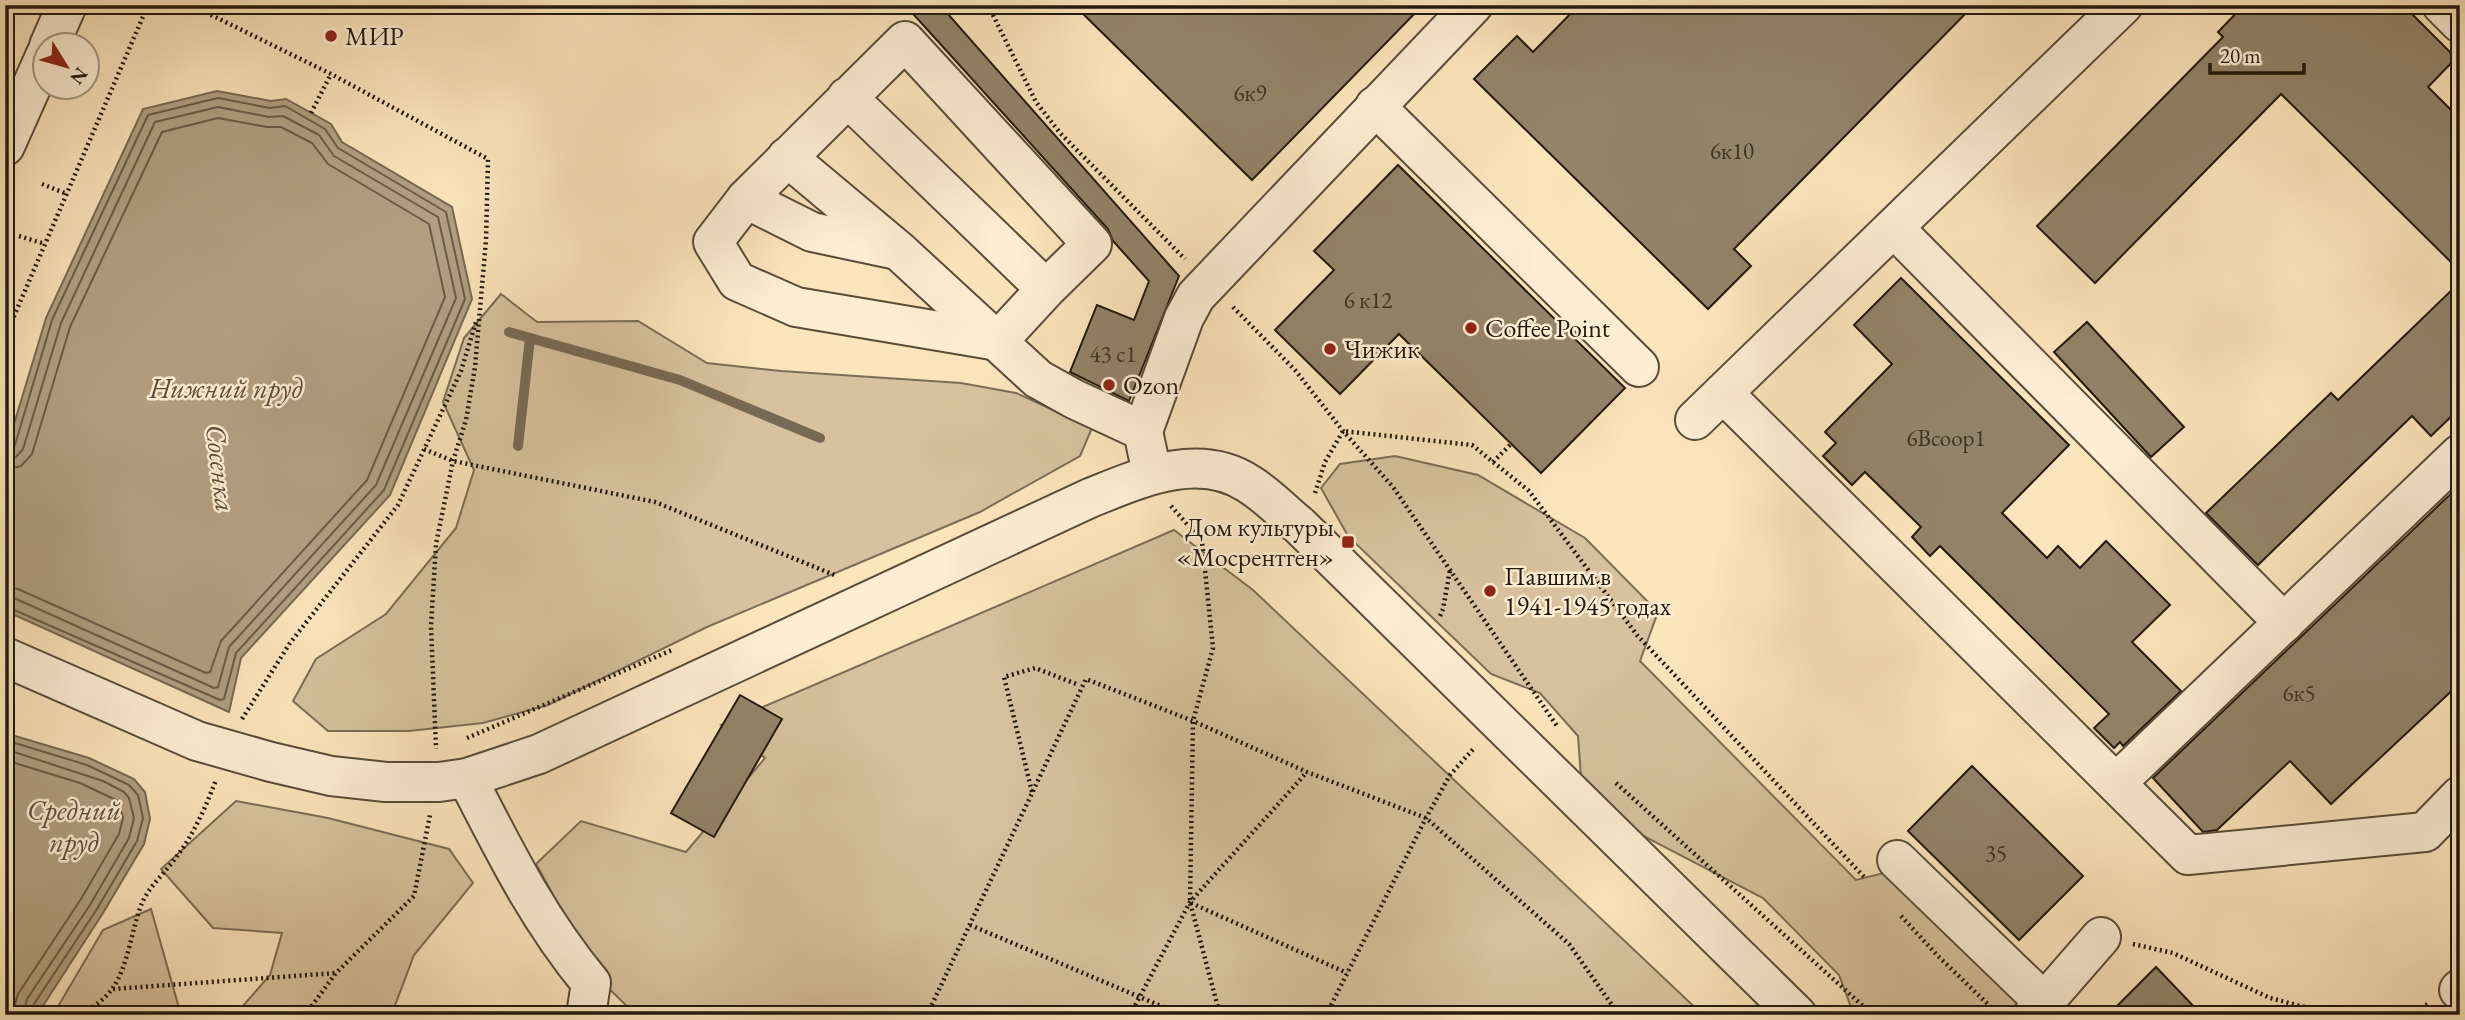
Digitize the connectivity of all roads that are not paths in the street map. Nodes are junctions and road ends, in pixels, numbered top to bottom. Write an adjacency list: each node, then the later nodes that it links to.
1 (67, 5): 6 (street)
2 (1473, 5): 9 (street)
3 (2123, 5): 13 (street)
4 (2442, 5): 5 (street)
5 (2460, 23)
6 (55, 32)
7 (32, 85): 10 (street)
8 (847, 97): 11 (street); 15 (street); 15 (street)
9 (1375, 106): 17 (street); 20 (street)
10 (5, 146)
11 (788, 157): 12 (street); 14 (street)
12 (746, 199): 14 (street); 16 (street)
13 (1894, 228): 18 (street); 23 (street)
14 (898, 250): 16 (street)
15 (1046, 289): 16 (street)
16 (998, 341): 20 (street)
17 (1639, 367)
18 (1723, 393): 19 (street); 26 (street)
19 (1696, 420)
20 (1143, 430): 22 (street)
21 (2460, 454): 23 (street)
22 (1157, 473): 25 (street); 32 (street)
23 (2284, 623): 26 (street)
24 (5, 657): 25 (street)
25 (467, 778): 31 (street)
26 (2116, 783): 27 (street)
27 (2460, 796)
28 (1884, 873): 30 (street)
29 (2101, 937): 30 (street)
30 (2038, 1008)
31 (586, 1015)
32 (1797, 1015)

